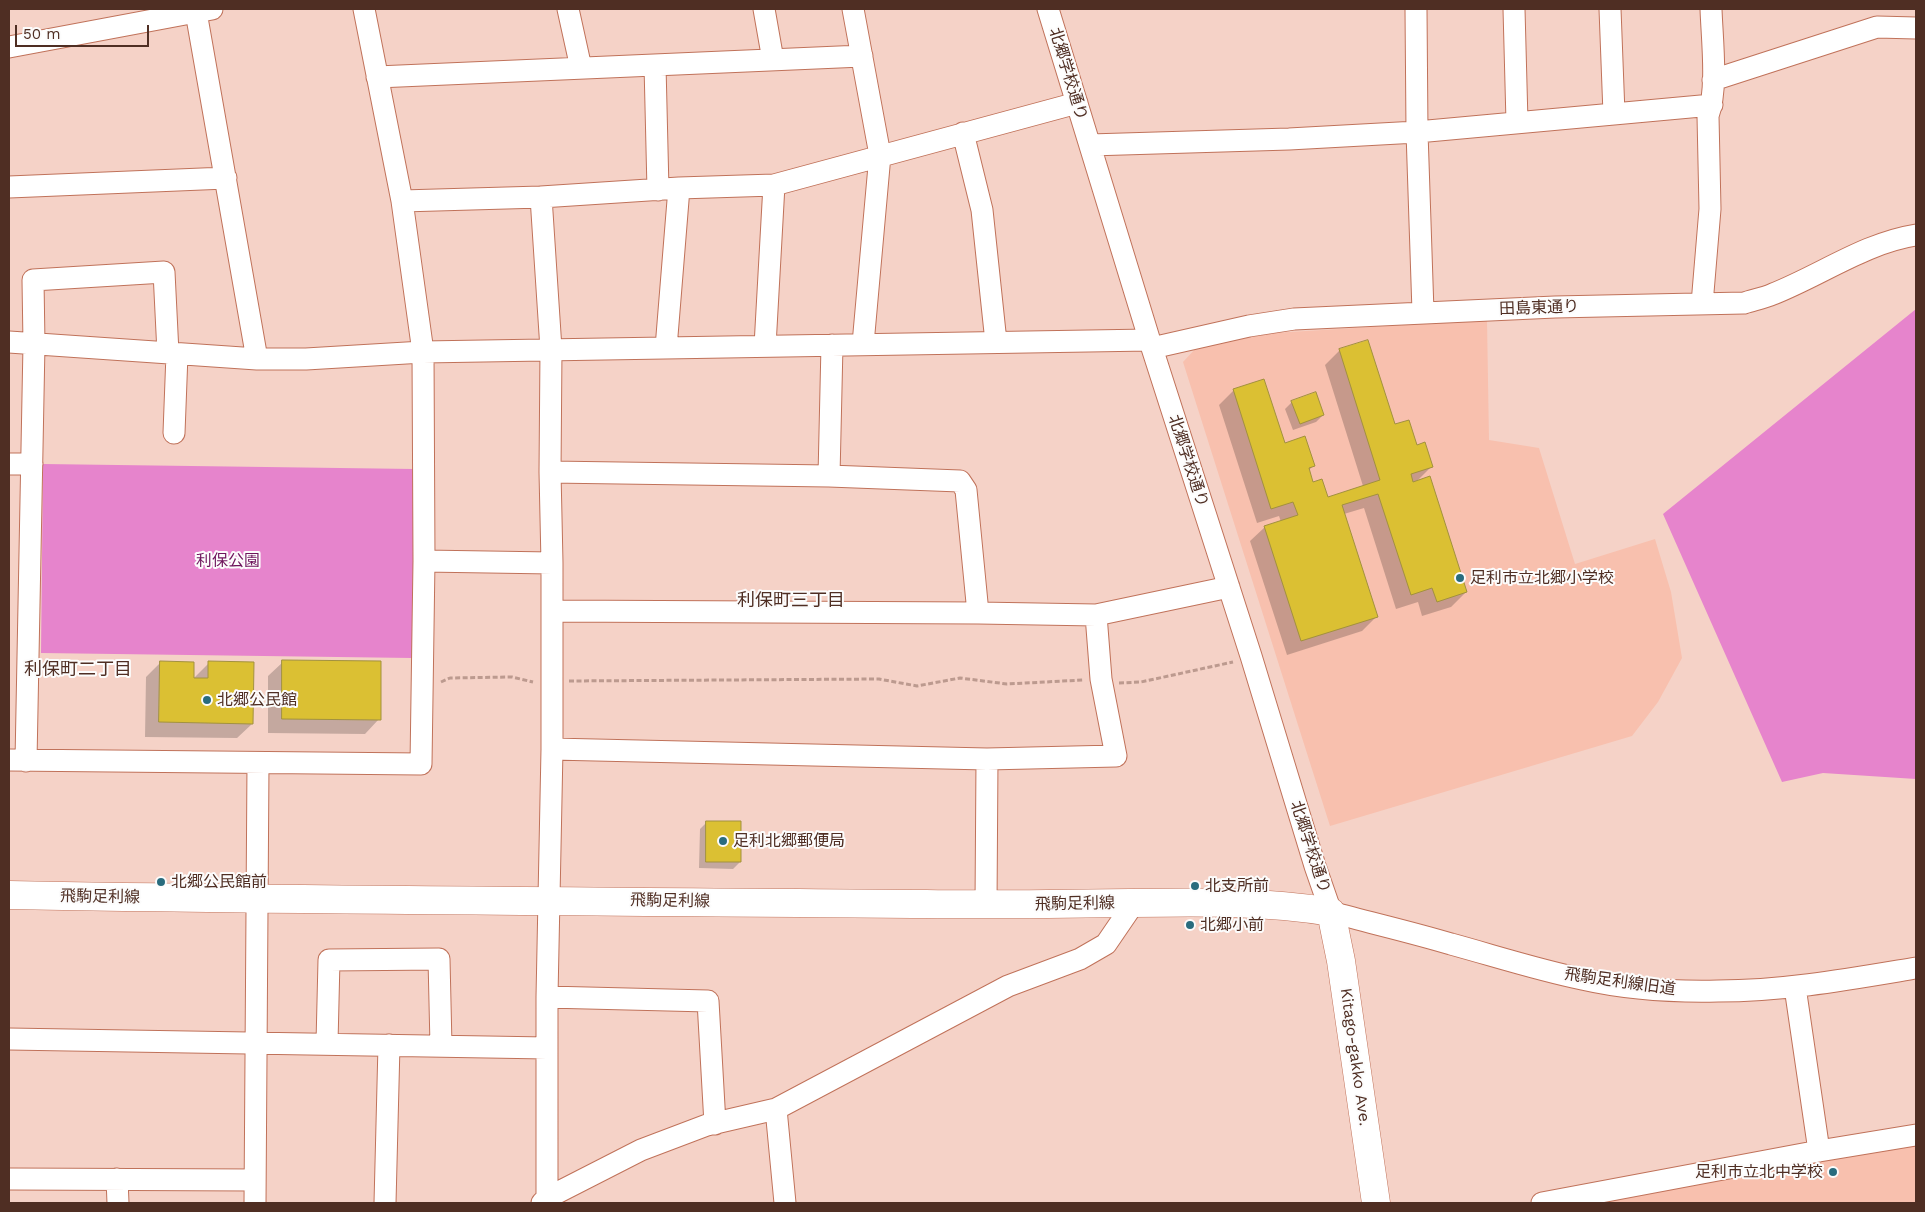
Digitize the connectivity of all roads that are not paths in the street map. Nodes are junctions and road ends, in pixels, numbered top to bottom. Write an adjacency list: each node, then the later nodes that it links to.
1 (364, 9): 17 (street)
2 (568, 9): 16 (street)
3 (764, 9): 14 (street)
4 (853, 9): 13 (street)
5 (1048, 9): 19 (street, 北郷学校通り)
6 (1416, 9): 23 (street)
7 (1514, 9): 22 (street)
8 (1610, 9): 21 (street)
9 (1711, 9): 18 (street)
10 (204, 10): 12 (street); 27 (street)
11 (1916, 28): 18 (street)
12 (9, 47)
13 (862, 56): 14 (street); 26 (street)
14 (773, 60): 15 (street)
15 (655, 65): 16 (street); 30 (street)
16 (581, 68): 17 (street)
17 (377, 77): 32 (street)
18 (1713, 80): 20 (street)
19 (1077, 103): 24 (street); 25 (street, 北郷学校通り)
20 (1712, 106): 21 (street); 34 (street)
21 (1614, 114): 22 (street)
22 (1517, 122): 23 (street)
23 (1416, 132): 25 (street); 35 (street)
24 (963, 133): 26 (street); 37 (street)
25 (1090, 146): 40 (street, 北郷学校通り)
26 (880, 155): 28 (street); 39 (street)
27 (226, 178): 29 (street); 47 (street)
28 (774, 185): 30 (street); 42 (street)
29 (9, 187)
30 (668, 189): 31 (street); 43 (street)
31 (541, 197): 32 (street); 44 (street)
32 (402, 201): 45 (street)
33 (1916, 235): 34 (street, 田島東通り)
34 (1702, 304): 35 (street, 田島東通り)
35 (1423, 312): 40 (street, 田島東通り)
36 (9, 342): 38 (street, 田島東通り)
37 (996, 342): 39 (street, 田島東通り); 40 (street, 田島東通り)
38 (34, 344): 46 (street, 田島東通り); 46 (street); 50 (street)
39 (863, 344): 41 (street, 田島東通り)
40 (1151, 344): 55 (street, 北郷学校通り)
41 (832, 345): 42 (street, 田島東通り); 52 (street)
42 (765, 346): 43 (street, 田島東通り)
43 (666, 348): 44 (street, 田島東通り)
44 (551, 349): 45 (street, 田島東通り); 51 (street)
45 (423, 352): 47 (street, 田島東通り); 53 (street)
46 (172, 354): 47 (street, 田島東通り); 48 (street)
47 (257, 359)
48 (174, 433)
49 (9, 464): 50 (street)
50 (32, 464): 61 (street)
51 (550, 472): 52 (street); 54 (street)
52 (829, 476): 57 (street)
53 (424, 561): 54 (street); 62 (street)
54 (552, 563): 56 (street)
55 (1229, 587): 58 (street); 68 (street, 北郷学校通り)
56 (552, 611): 57 (street); 59 (street)
57 (978, 613): 58 (street)
58 (1096, 615): 60 (street)
59 (552, 750): 60 (street); 65 (street)
60 (987, 758): 67 (street)
61 (18, 760): 62 (street)
62 (258, 763): 64 (street)
63 (9, 895): 64 (main road, 飛駒足利線)
64 (257, 900): 65 (main road, 飛駒足利線); 73 (street)
65 (549, 900): 67 (main road, 飛駒足利線); 71 (street)
66 (1134, 903): 67 (main road, 飛駒足利線); 68 (main road, 飛駒足利線); 78 (street)
67 (986, 905)
68 (1331, 912): 70 (street, 飛駒足利線旧道); 90 (main road, Kitago-gakko Ave.)
69 (1916, 968): 70 (street, 飛駒足利線旧道)
70 (1795, 987): 81 (street)
71 (547, 997): 77 (street); 79 (street)
72 (9, 1039): 73 (street)
73 (256, 1042): 74 (street); 84 (street)
74 (327, 1044): 75 (street); 76 (street)
75 (389, 1045): 76 (street); 88 (street)
76 (441, 1046): 77 (street)
77 (547, 1048): 85 (street)
78 (776, 1109): 79 (street); 89 (street)
79 (715, 1124): 85 (street)
80 (1916, 1135): 81 (street)
81 (1819, 1151): 91 (street)
82 (9, 1179): 83 (street)
83 (117, 1179): 84 (street); 86 (street)
84 (255, 1180): 87 (street)
85 (545, 1201)
86 (118, 1203)
87 (255, 1203)
88 (385, 1203)
89 (785, 1203)
90 (1376, 1203)
91 (1542, 1203)

